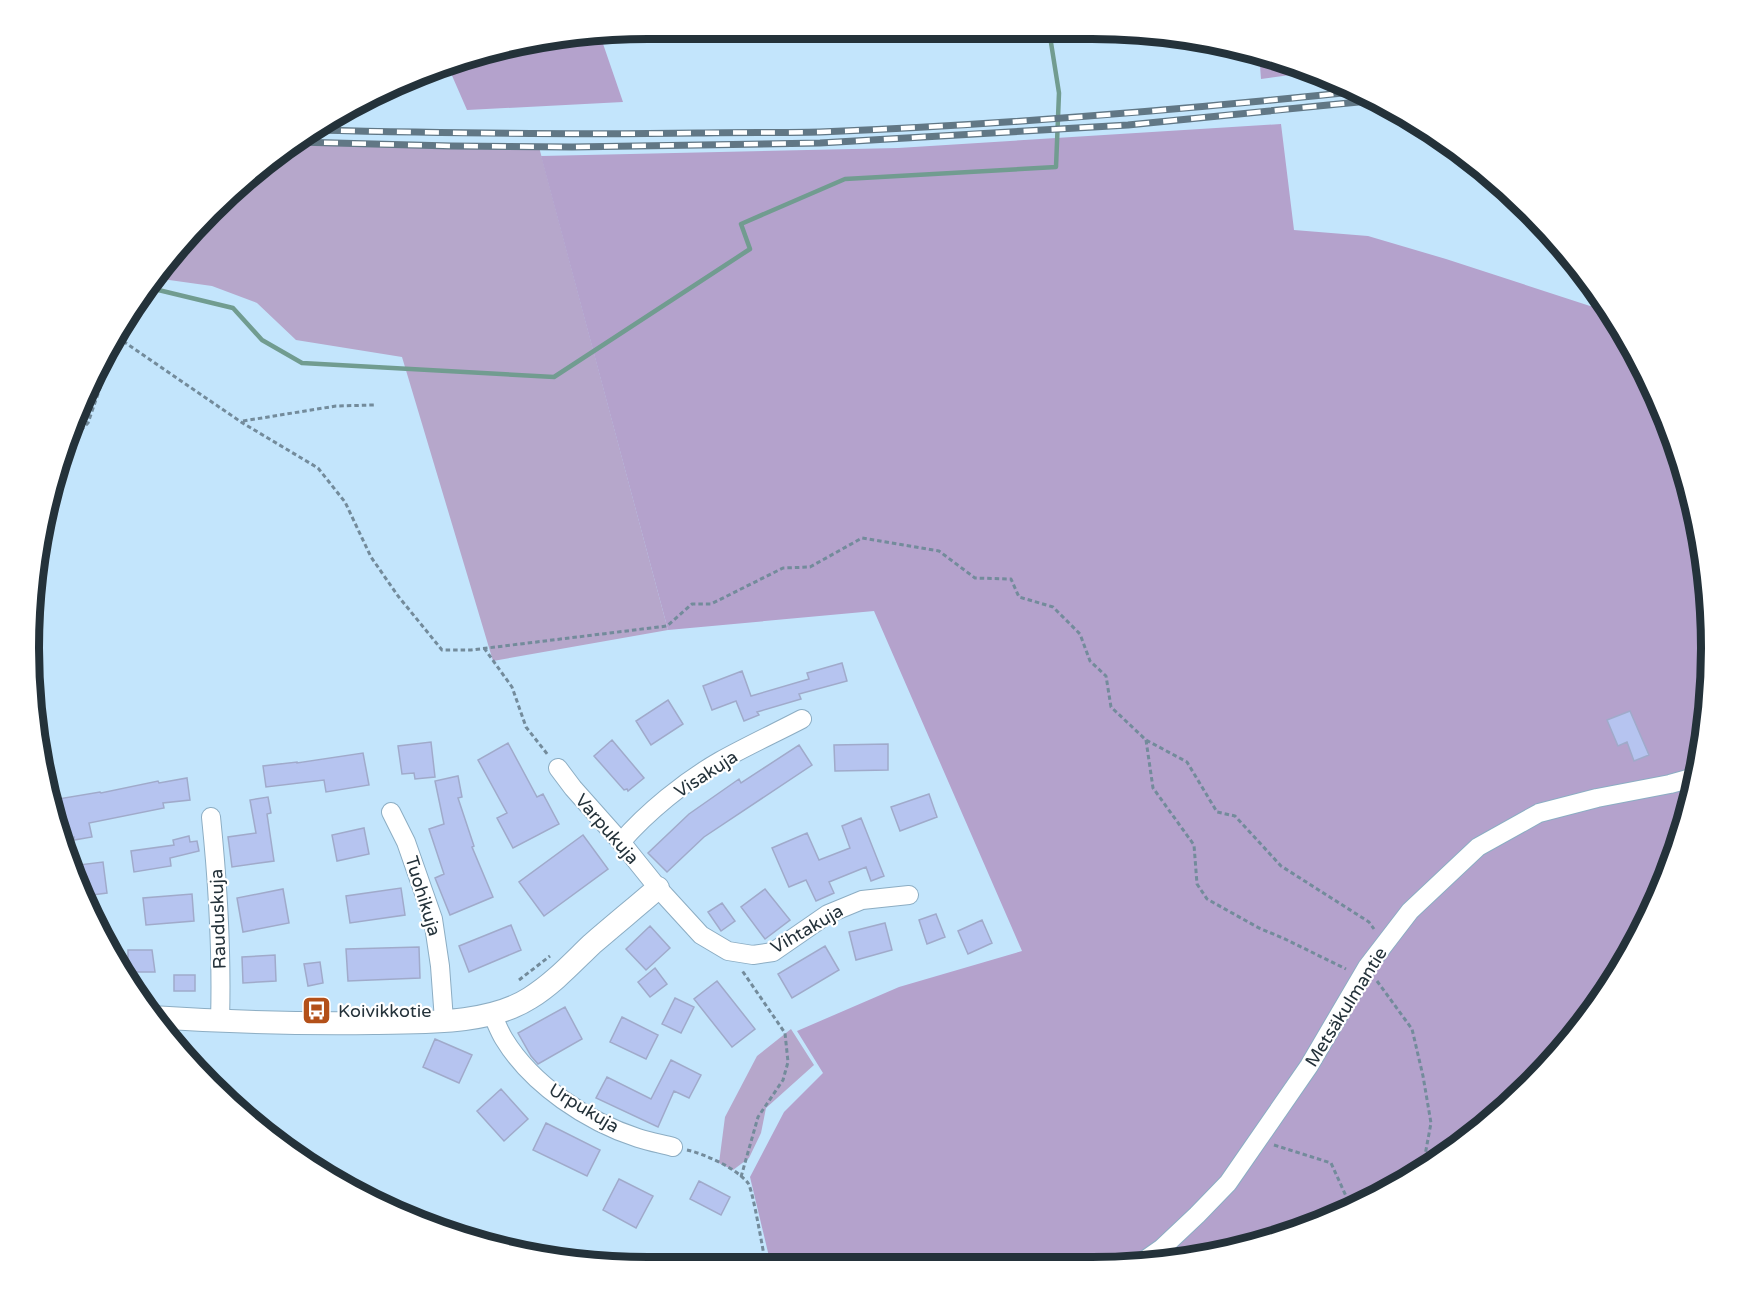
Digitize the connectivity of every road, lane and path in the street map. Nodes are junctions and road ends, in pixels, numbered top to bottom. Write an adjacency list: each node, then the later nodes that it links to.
1 (122, 341): 4 (path)
2 (101, 382): 5 (path)
3 (374, 405): 4 (path)
4 (241, 422): 6 (path)
5 (78, 433)
6 (484, 648): 8 (path); 9 (path)
7 (802, 719): 13 (street, Visakuja)
8 (1146, 741): 16 (path); 19 (path)
9 (558, 768): 13 (street, Varpukuja)
10 (1686, 779): 16 (street, Metsäkulmantie)
11 (391, 812): 23 (street, Tuohikuja)
12 (211, 817): 24 (street, Rauduskuja)
13 (621, 842): 14 (street, Varpukuja)
14 (658, 888): 17 (street, Vihtakuja); 22 (street)
15 (909, 895): 17 (street, Vihtakuja)
16 (1384, 945): 19 (street, Metsäkulmantie)
17 (728, 951): 28 (path)
18 (551, 956): 20 (path)
19 (1364, 972): 25 (street, Metsäkulmantie); 27 (path)
20 (516, 983)
21 (158, 1009): 24 (street)
22 (492, 1014): 23 (street); 26 (street, Urpukuja)
23 (444, 1020): 24 (street)
24 (219, 1021)
25 (1258, 1140): 29 (path); 30 (street, Metsäkulmantie)
26 (674, 1147): 28 (path)
27 (1425, 1157)
28 (741, 1178): 31 (path)
29 (1348, 1200)
30 (1154, 1254)
31 (764, 1257)

